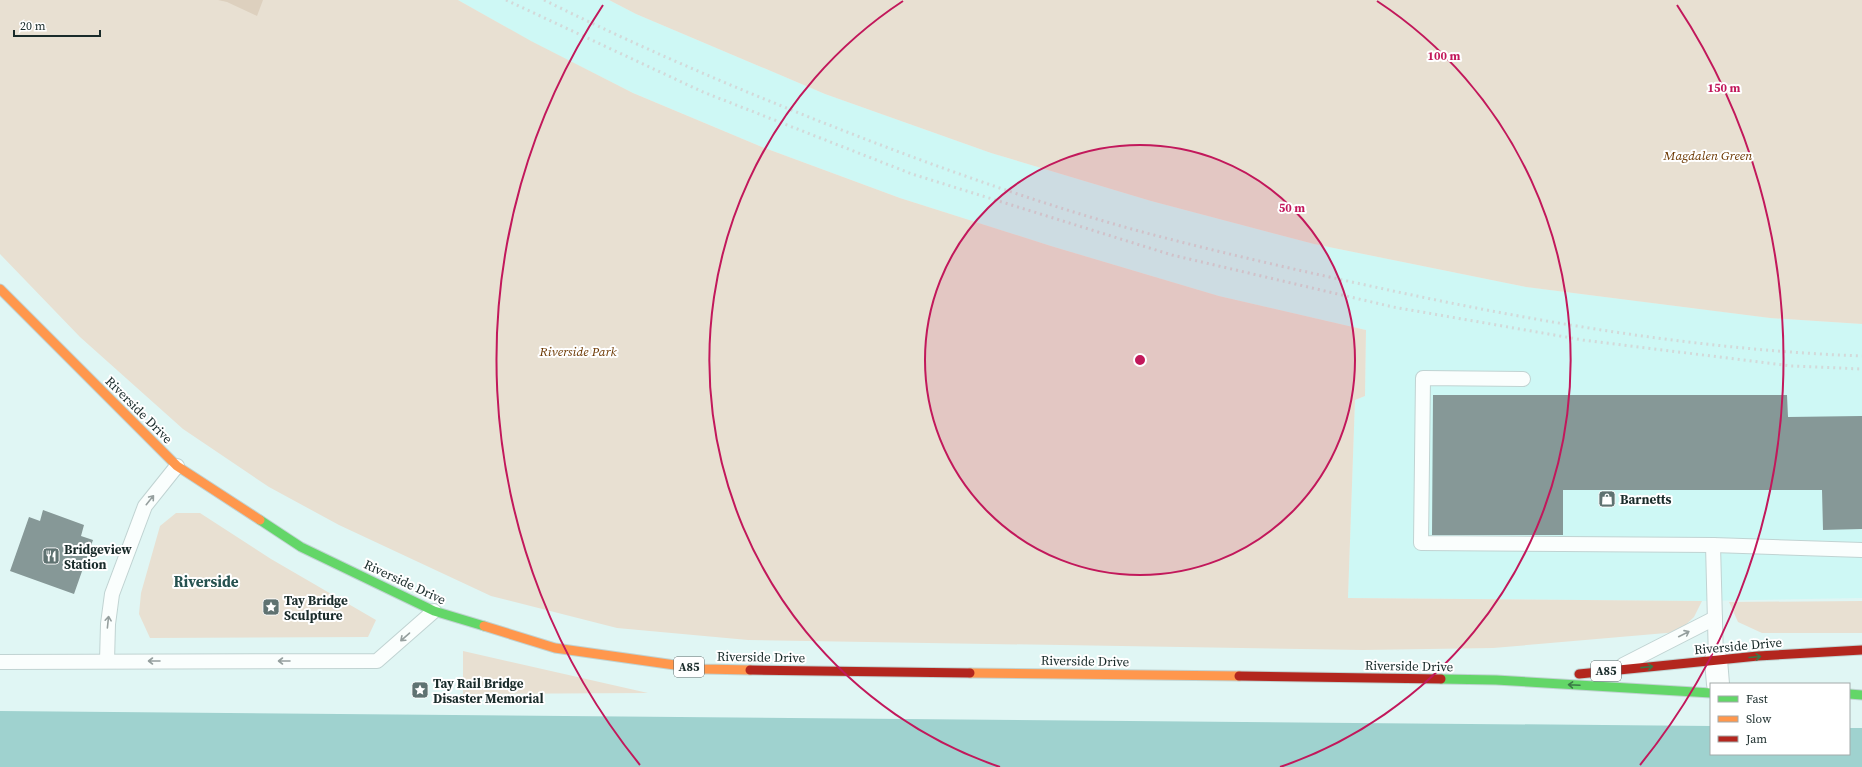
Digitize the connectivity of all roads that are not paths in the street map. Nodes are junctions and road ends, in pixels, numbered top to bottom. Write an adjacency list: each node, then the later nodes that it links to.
1 (0, 289): 3 (main road, Riverside Drive / A85)
2 (1523, 379): 4 (lane)
3 (178, 466): 6 (main road, Riverside Drive / A85); 10 (lane, one-way to 3)
4 (1713, 545): 5 (lane); 7 (lane)
5 (1862, 550)
6 (434, 611): 10 (lane, one-way to 10); 13 (main road, Riverside Drive / A85)
7 (1715, 618): 9 (lane); 12 (lane, one-way to 7)
8 (1862, 650): 9 (main road, Riverside Drive / A85, one-way to 8)
9 (1716, 660): 12 (main road, Riverside Drive / A85, one-way to 9); 14 (street)
10 (107, 661): 11 (lane)
11 (0, 662)
12 (1612, 671): 13 (main road, Riverside Drive / A85)
13 (1496, 680): 15 (main road, Riverside Drive / A85, one-way to 13)
14 (1718, 683)
15 (1710, 692)
16 (1850, 694): 17 (main road)
17 (1862, 694)

